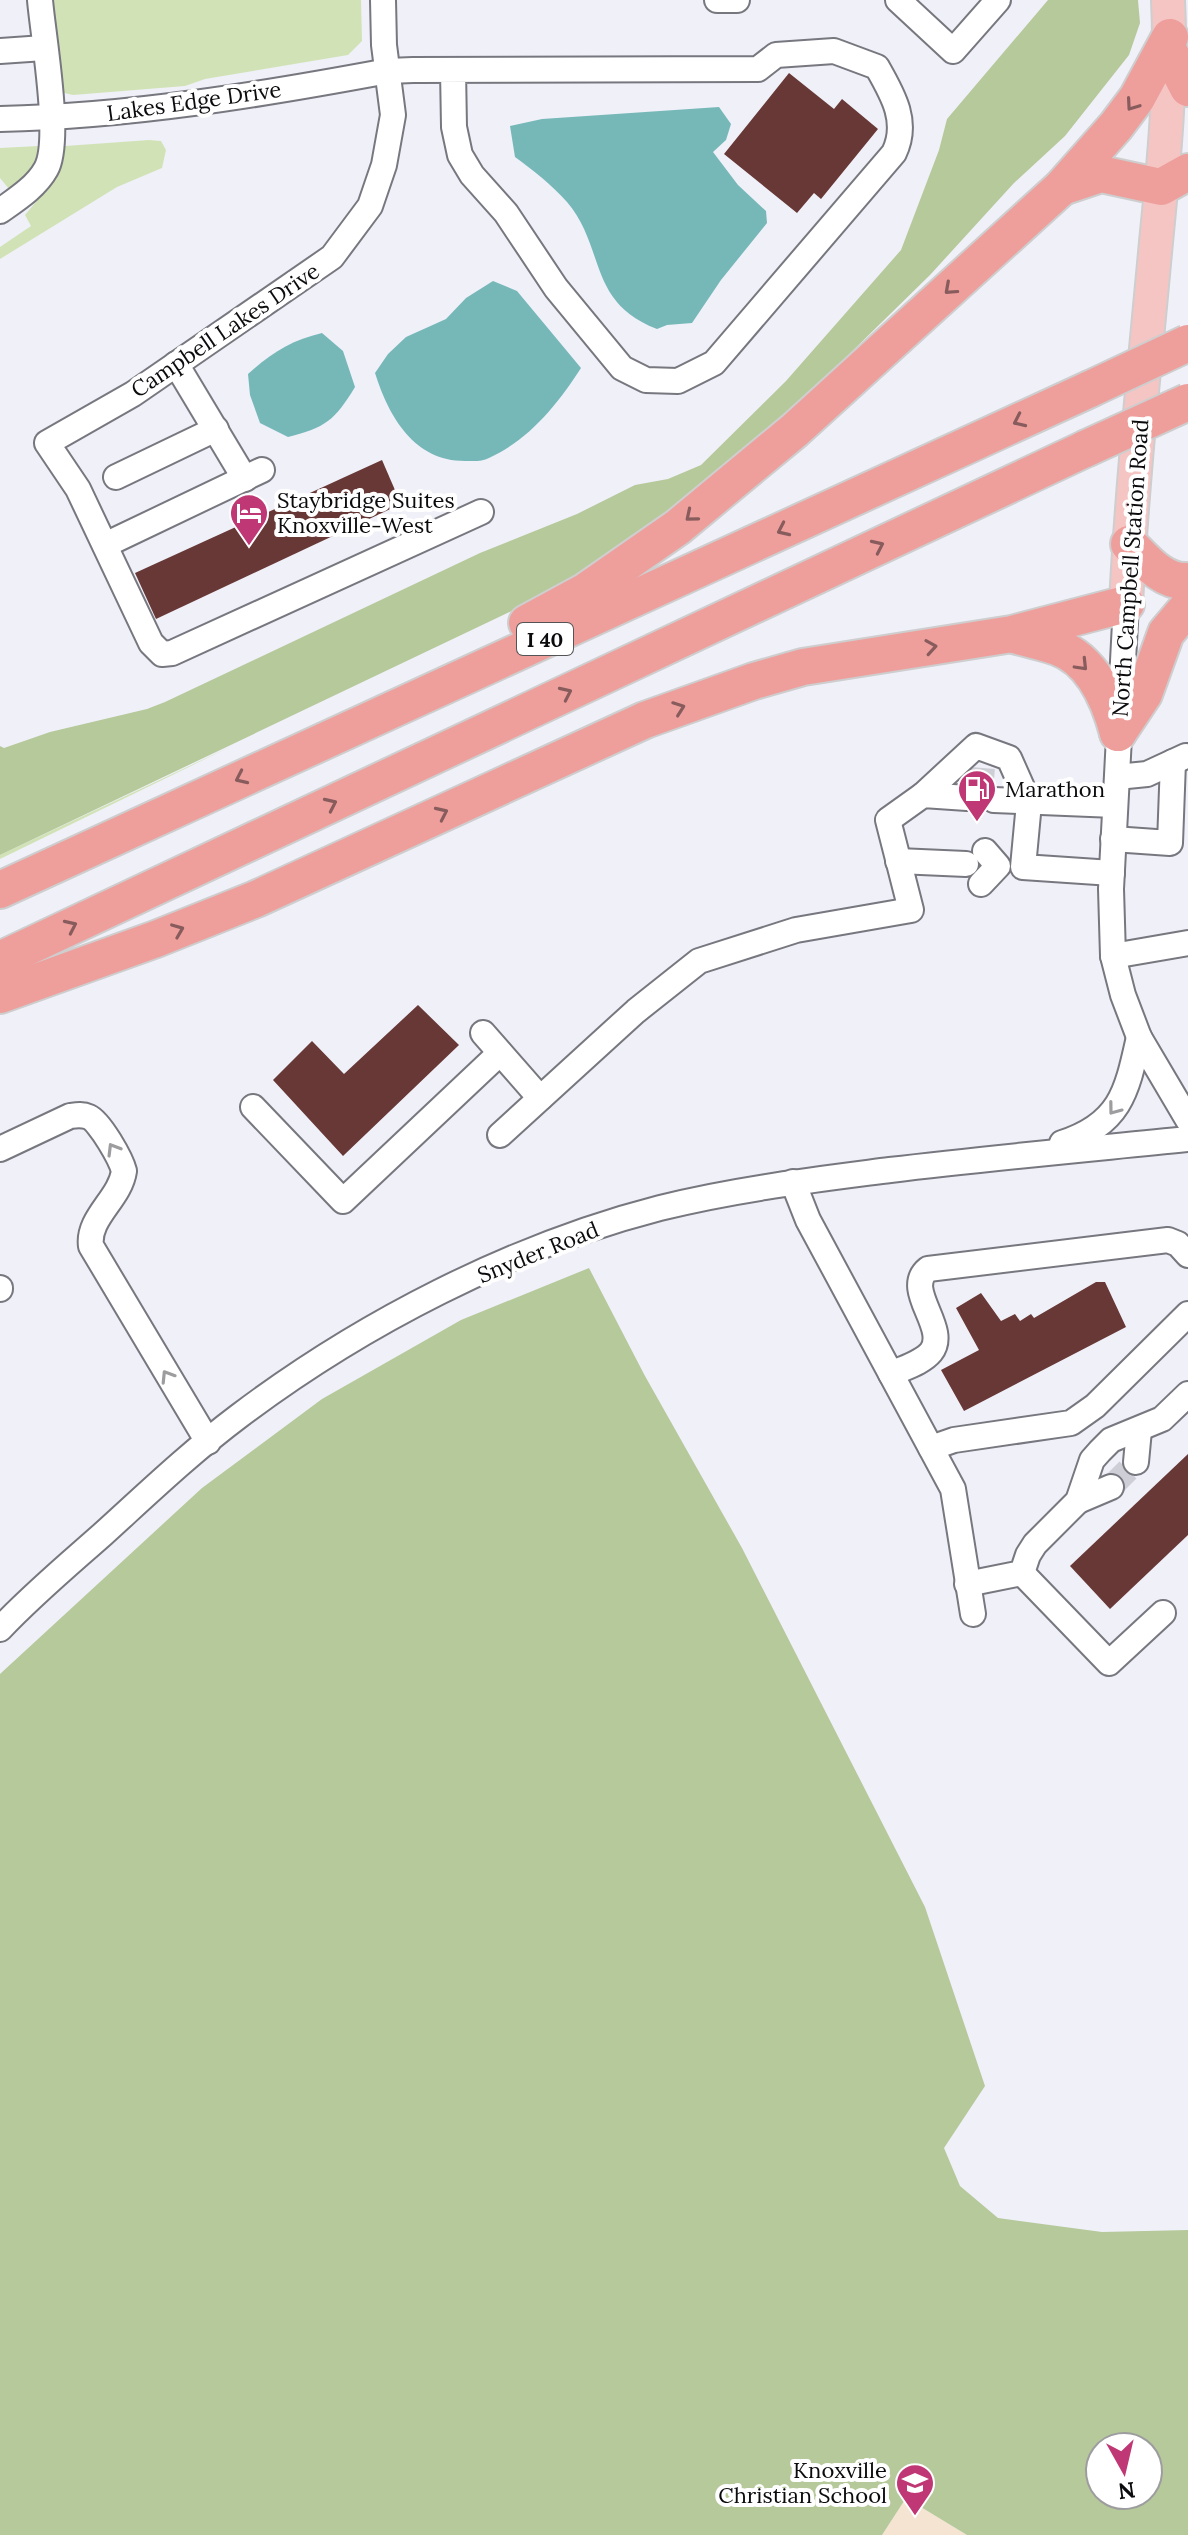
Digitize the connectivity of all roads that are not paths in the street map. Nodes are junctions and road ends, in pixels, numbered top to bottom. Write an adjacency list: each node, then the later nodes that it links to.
1 (40, 0): 9 (street)
2 (383, 0): 12 (street, Campbell Lakes Drive)
3 (717, 0): 4 (street)
4 (737, 0)
5 (898, 0): 6 (street)
6 (998, 0)
7 (1168, 0): 8 (main road, North Campbell Station Road)
8 (1170, 45): 13 (highway); 16 (main road, North Campbell Station Road); 17 (highway, one-way to 17)
9 (44, 48): 10 (street); 14 (street)
10 (0, 51)
11 (453, 70): 11 (street, Lakes Edge Drive); 12 (street, Lakes Edge Drive)
12 (388, 71): 14 (street, Lakes Edge Drive); 20 (street, Campbell Lakes Drive)
13 (1188, 88)
14 (51, 118): 15 (street, Lakes Edge Drive); 18 (street)
15 (0, 119)
16 (1175, 180): 17 (highway); 25 (main road, North Campbell Station Road)
17 (1062, 187): 32 (highway, one-way to 32)
18 (0, 211)
19 (1188, 343): 32 (highway, I 40, one-way to 32, bridge)
20 (176, 364): 22 (street); 26 (street, Campbell Lakes Drive)
21 (1188, 402): 46 (highway, I 40, one-way to 21, bridge)
22 (216, 429): 23 (street); 26 (street)
23 (116, 477)
24 (481, 512): 26 (street)
25 (1129, 544): 27 (highway); 28 (main road, North Campbell Station Road)
26 (105, 545)
27 (1188, 581)
28 (1126, 604): 30 (highway); 31 (street, North Campbell Station Road)
29 (1188, 607): 31 (highway)
30 (1012, 634): 31 (highway, one-way to 31); 47 (highway, one-way to 30)
31 (1118, 733): 35 (street, North Campbell Station Road)
32 (288, 756): 43 (highway, I 40, one-way to 43)
33 (1181, 758): 35 (street); 39 (street)
34 (943, 777): 36 (street); 36 (street); 37 (street)
35 (1117, 777): 38 (street, North Campbell Station Road)
36 (923, 795): 40 (street)
37 (1009, 797): 38 (street); 41 (street)
38 (1115, 805): 39 (street, North Campbell Station Road)
39 (1113, 839): 42 (street, North Campbell Station Road)
40 (898, 861): 41 (street); 51 (street)
41 (1023, 867): 42 (street)
42 (1112, 873): 45 (street, North Campbell Station Road)
43 (0, 890)
44 (1188, 943): 45 (street)
45 (1113, 956): 49 (street, North Campbell Station Road)
46 (0, 960)
47 (0, 995)
48 (483, 1033): 50 (street)
49 (1139, 1037): 53 (street, North Campbell Station Road); 57 (street, one-way to 57)
50 (500, 1053): 51 (street); 52 (street)
51 (540, 1098): 54 (street)
52 (253, 1107)
53 (1188, 1120)
54 (500, 1135)
55 (1188, 1139): 57 (street, Snyder Road)
56 (0, 1149): 64 (street, one-way to 56)
57 (1033, 1154): 58 (street, Snyder Road)
58 (793, 1182): 61 (street); 64 (street, Snyder Road)
59 (1188, 1255): 61 (street)
60 (1188, 1314): 65 (street)
61 (891, 1374): 65 (street)
62 (1188, 1394): 63 (street)
63 (1139, 1430): 66 (street); 68 (street)
64 (208, 1442): 73 (street, Snyder Road)
65 (931, 1448): 70 (street)
66 (1136, 1462)
67 (1111, 1487): 68 (street)
68 (1078, 1501): 69 (street)
69 (1022, 1573): 70 (street); 71 (street)
70 (967, 1584): 72 (street)
71 (1163, 1613)
72 (973, 1614)
73 (3, 1618)

